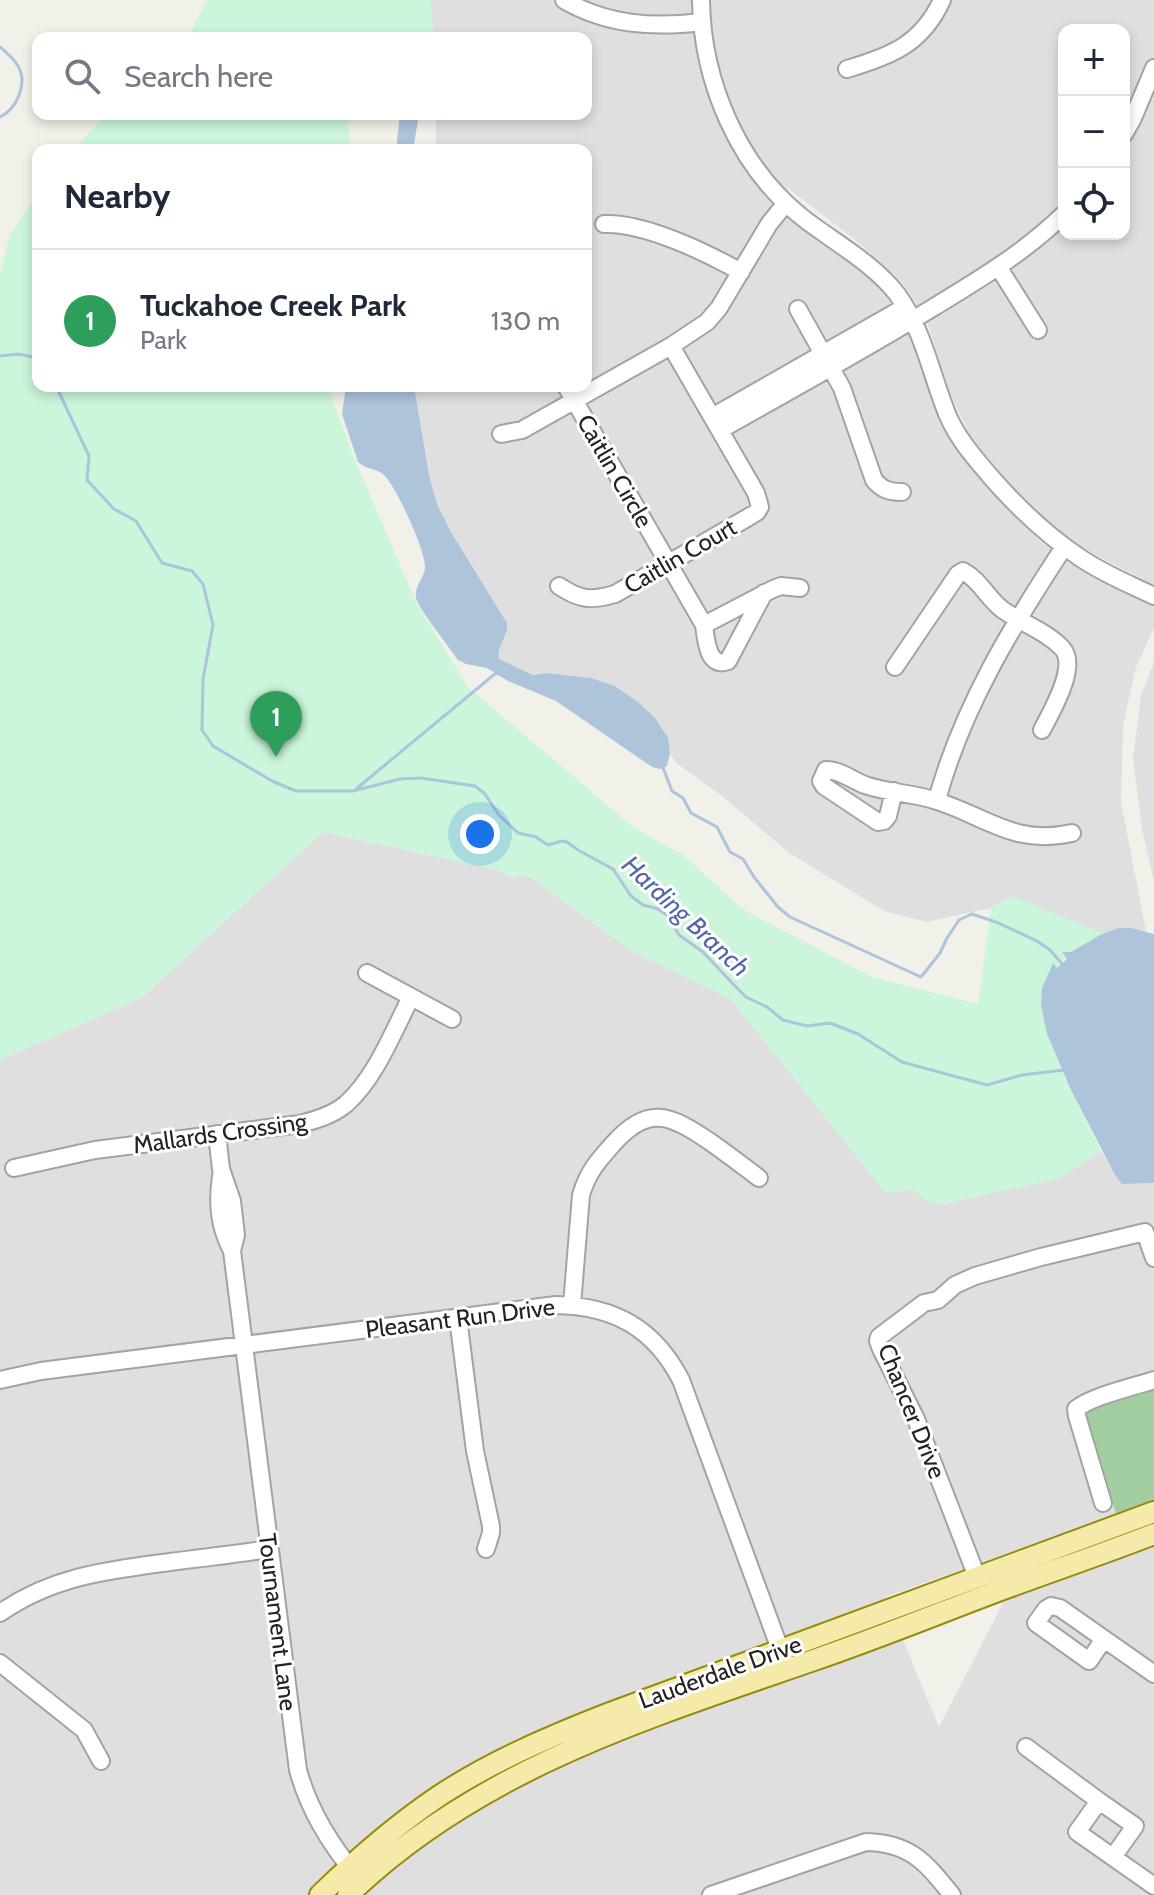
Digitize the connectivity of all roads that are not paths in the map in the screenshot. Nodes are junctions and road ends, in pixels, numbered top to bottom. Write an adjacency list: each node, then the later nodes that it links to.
1 (564, 0): 4 (street)
2 (701, 0): 4 (street)
3 (942, 0): 6 (street)
4 (701, 22): 9 (street)
5 (1154, 68): 7 (street)
6 (847, 69)
7 (1148, 102): 8 (street)
8 (1130, 126)
9 (786, 203): 13 (street); 15 (street)
10 (1058, 219): 12 (street)
11 (604, 224): 13 (street)
12 (999, 268): 15 (street); 16 (street)
13 (741, 272): 17 (street)
14 (798, 309): 18 (street)
15 (909, 313): 18 (street); 24 (street)
16 (1038, 330)
17 (671, 346): 19 (street); 21 (street, Caitlin Court)
18 (828, 360): 21 (street); 23 (street)
19 (592, 383)
20 (570, 393): 22 (street); 25 (street, Caitlin Circle)
21 (716, 424): 25 (street, Caitlin Court)
22 (501, 434)
23 (902, 492)
24 (1064, 547): 29 (street); 30 (street)
25 (668, 563): 26 (street, Caitlin Court); 31 (street, Caitlin Circle)
26 (559, 586)
27 (800, 588): 28 (street)
28 (764, 593): 31 (street); 31 (street, Caitlin Circle)
29 (1154, 596)
30 (1017, 620): 32 (street); 33 (street); 35 (street)
31 (704, 625)
32 (895, 667)
33 (1042, 730)
34 (894, 791): 34 (street); 35 (street)
35 (937, 800): 36 (street)
36 (1072, 833)
37 (367, 973): 38 (street)
38 (411, 997): 39 (street); 40 (street, Mallards Crossing)
39 (452, 1019)
40 (217, 1134): 41 (street, Mallards Crossing); 46 (street, Tournament Lane)
41 (14, 1168)
42 (759, 1178): 44 (street)
43 (1154, 1258): 54 (street, Chancer Drive)
44 (572, 1305): 45 (street, Pleasant Run Drive); 57 (street, Pleasant Run Drive)
45 (458, 1318): 46 (street, Pleasant Run Drive); 53 (street)
46 (243, 1345): 47 (street, Pleasant Run Drive); 52 (street, Tournament Lane)
47 (0, 1380)
48 (1154, 1380): 49 (street)
49 (1103, 1503)
50 (1154, 1512): 54 (main road, Lauderdale Drive)
51 (1154, 1534): 57 (main road, Lauderdale Drive)
52 (269, 1549): 55 (street); 64 (street, Tournament Lane)
53 (486, 1549)
54 (977, 1577): 57 (main road, Lauderdale Drive)
55 (0, 1613)
56 (1104, 1639): 59 (street)
57 (784, 1660): 64 (main road, Lauderdale Drive)
58 (0, 1663): 61 (street)
59 (1154, 1674)
60 (1026, 1747): 62 (street)
61 (101, 1761)
62 (1099, 1801): 63 (street); 63 (street)
63 (1113, 1857): 65 (street)
64 (353, 1881): 66 (main road, Lauderdale Drive)
65 (1154, 1886)
66 (320, 1895)
67 (711, 1895): 68 (street)
68 (952, 1895)

